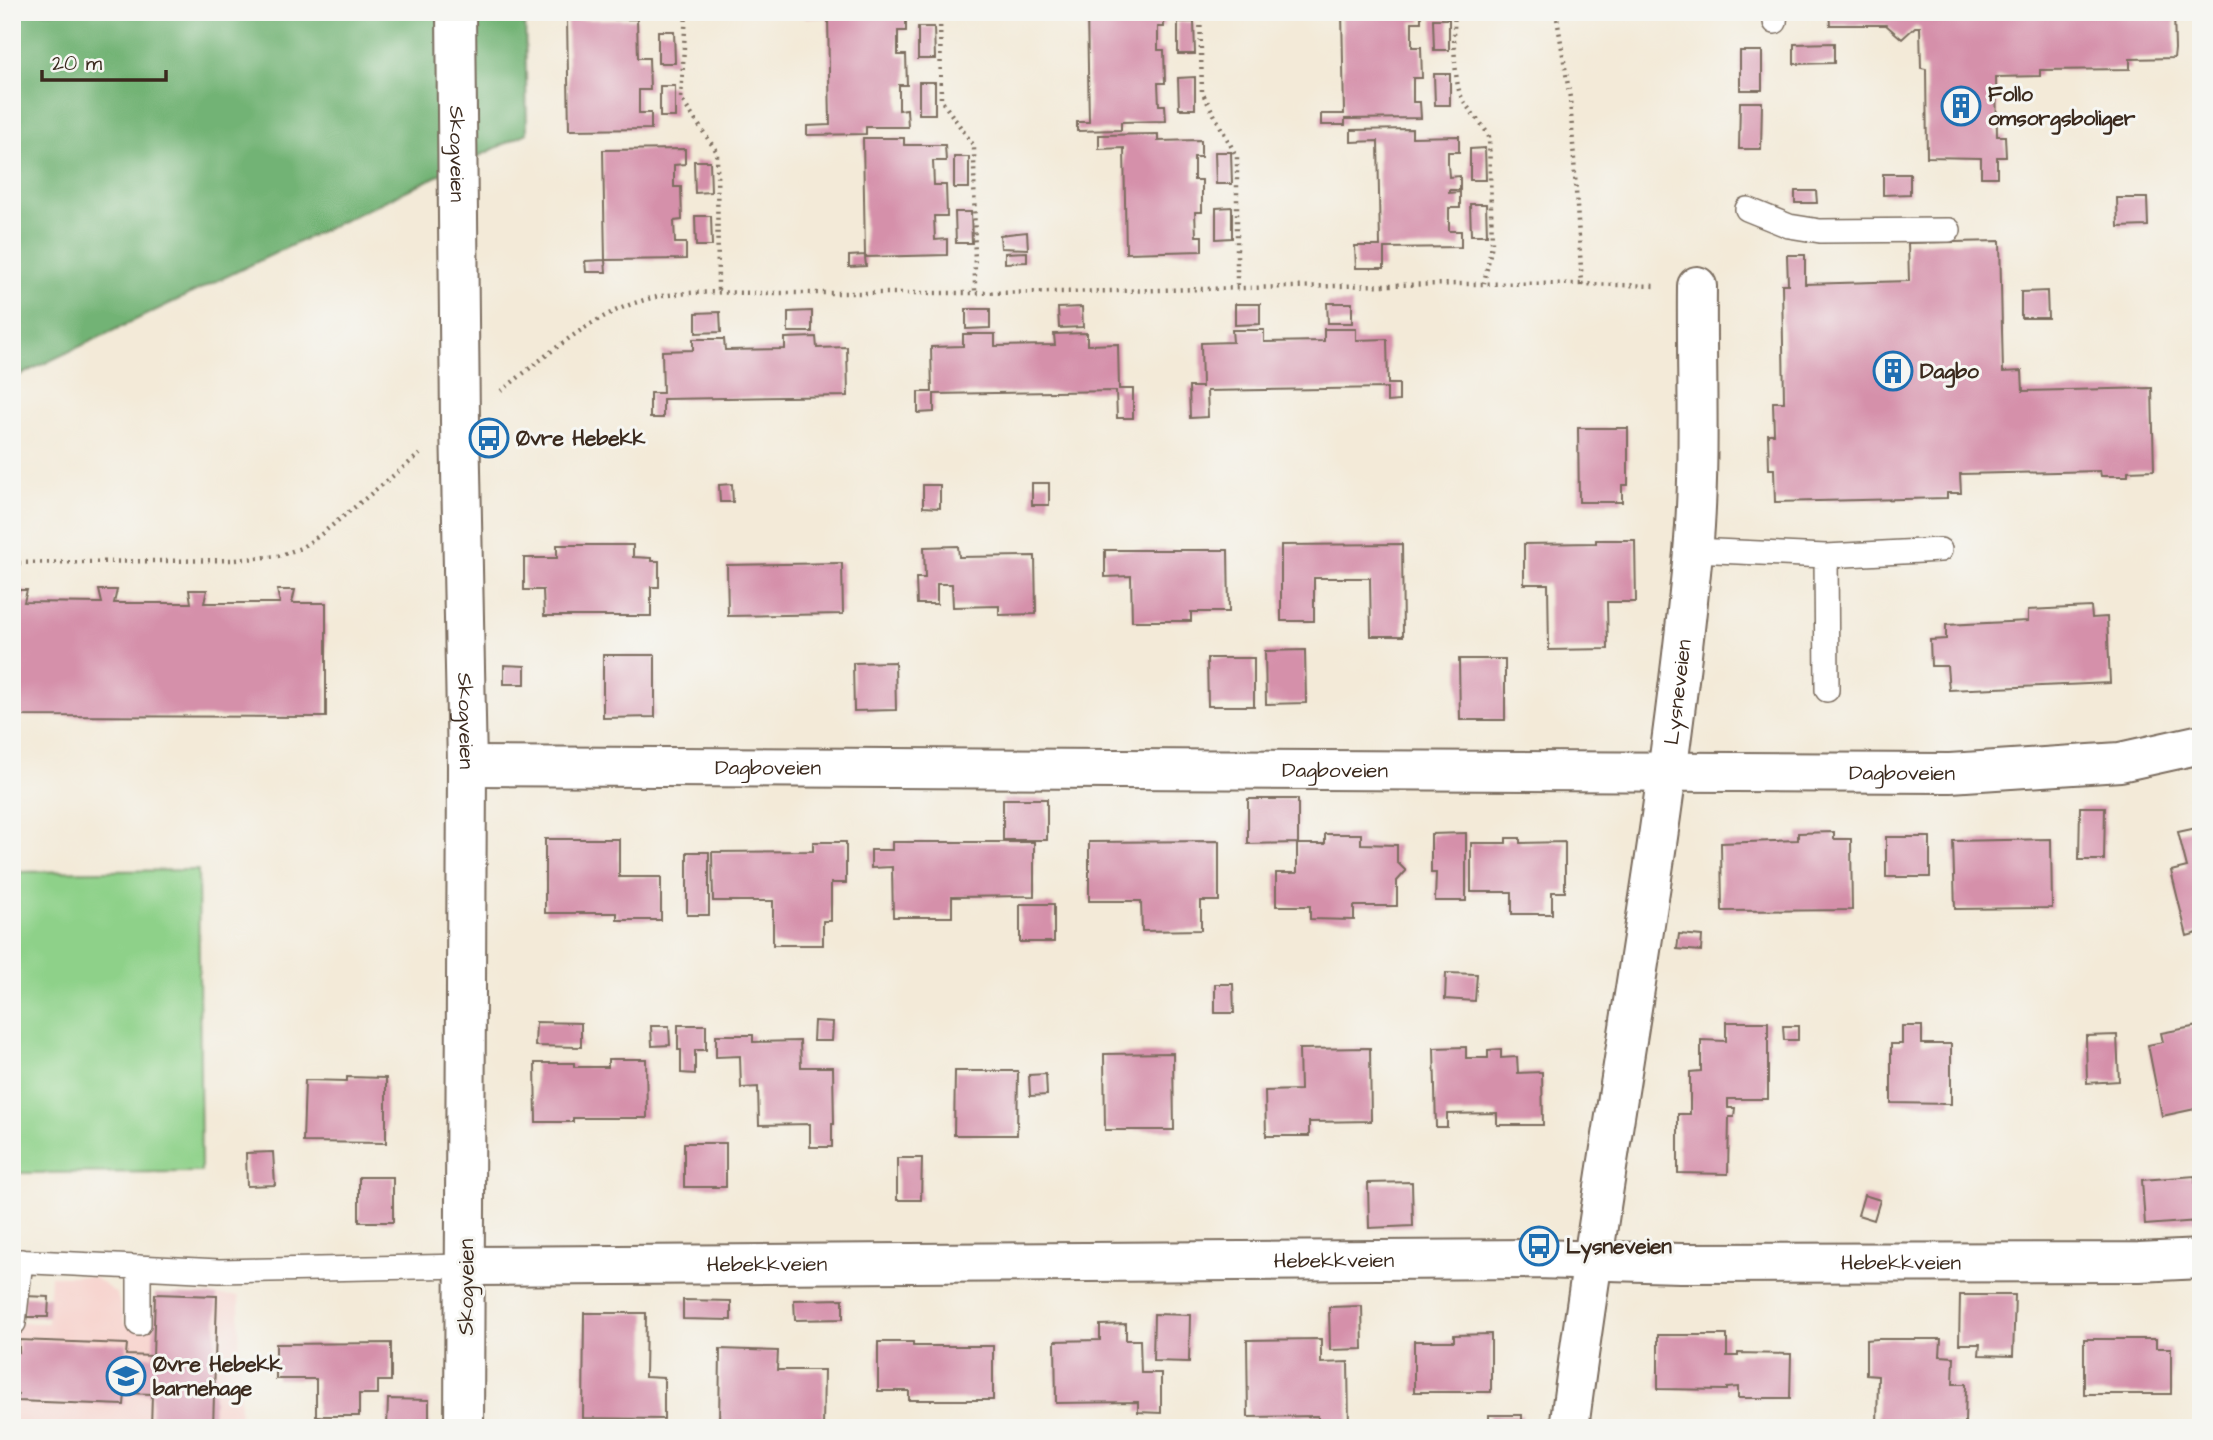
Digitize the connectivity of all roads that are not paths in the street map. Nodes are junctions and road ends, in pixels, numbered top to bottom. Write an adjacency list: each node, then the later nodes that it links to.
1 (456, 12): 10 (street, Skogveien)
2 (1747, 209): 3 (lane)
3 (1949, 230)
4 (1697, 286): 5 (street, Lysneveien)
5 (1693, 550): 7 (lane); 11 (street, Lysneveien)
6 (1940, 550): 7 (lane)
7 (1826, 556): 8 (lane)
8 (1827, 691)
9 (2201, 744): 11 (street, Dagboveien)
10 (467, 766): 11 (street, Dagboveien); 15 (street, Skogveien)
11 (1667, 773): 14 (street, Lysneveien)
12 (2201, 1259): 14 (street, Hebekkveien)
13 (17, 1261): 16 (lane); 17 (lane)
14 (1591, 1261): 15 (street, Hebekkveien); 20 (street, Lysneveien)
15 (466, 1266): 16 (lane); 19 (street, Skogveien)
16 (139, 1267): 18 (lane)
17 (14, 1323)
18 (139, 1324)
19 (464, 1428)
20 (1569, 1428)

